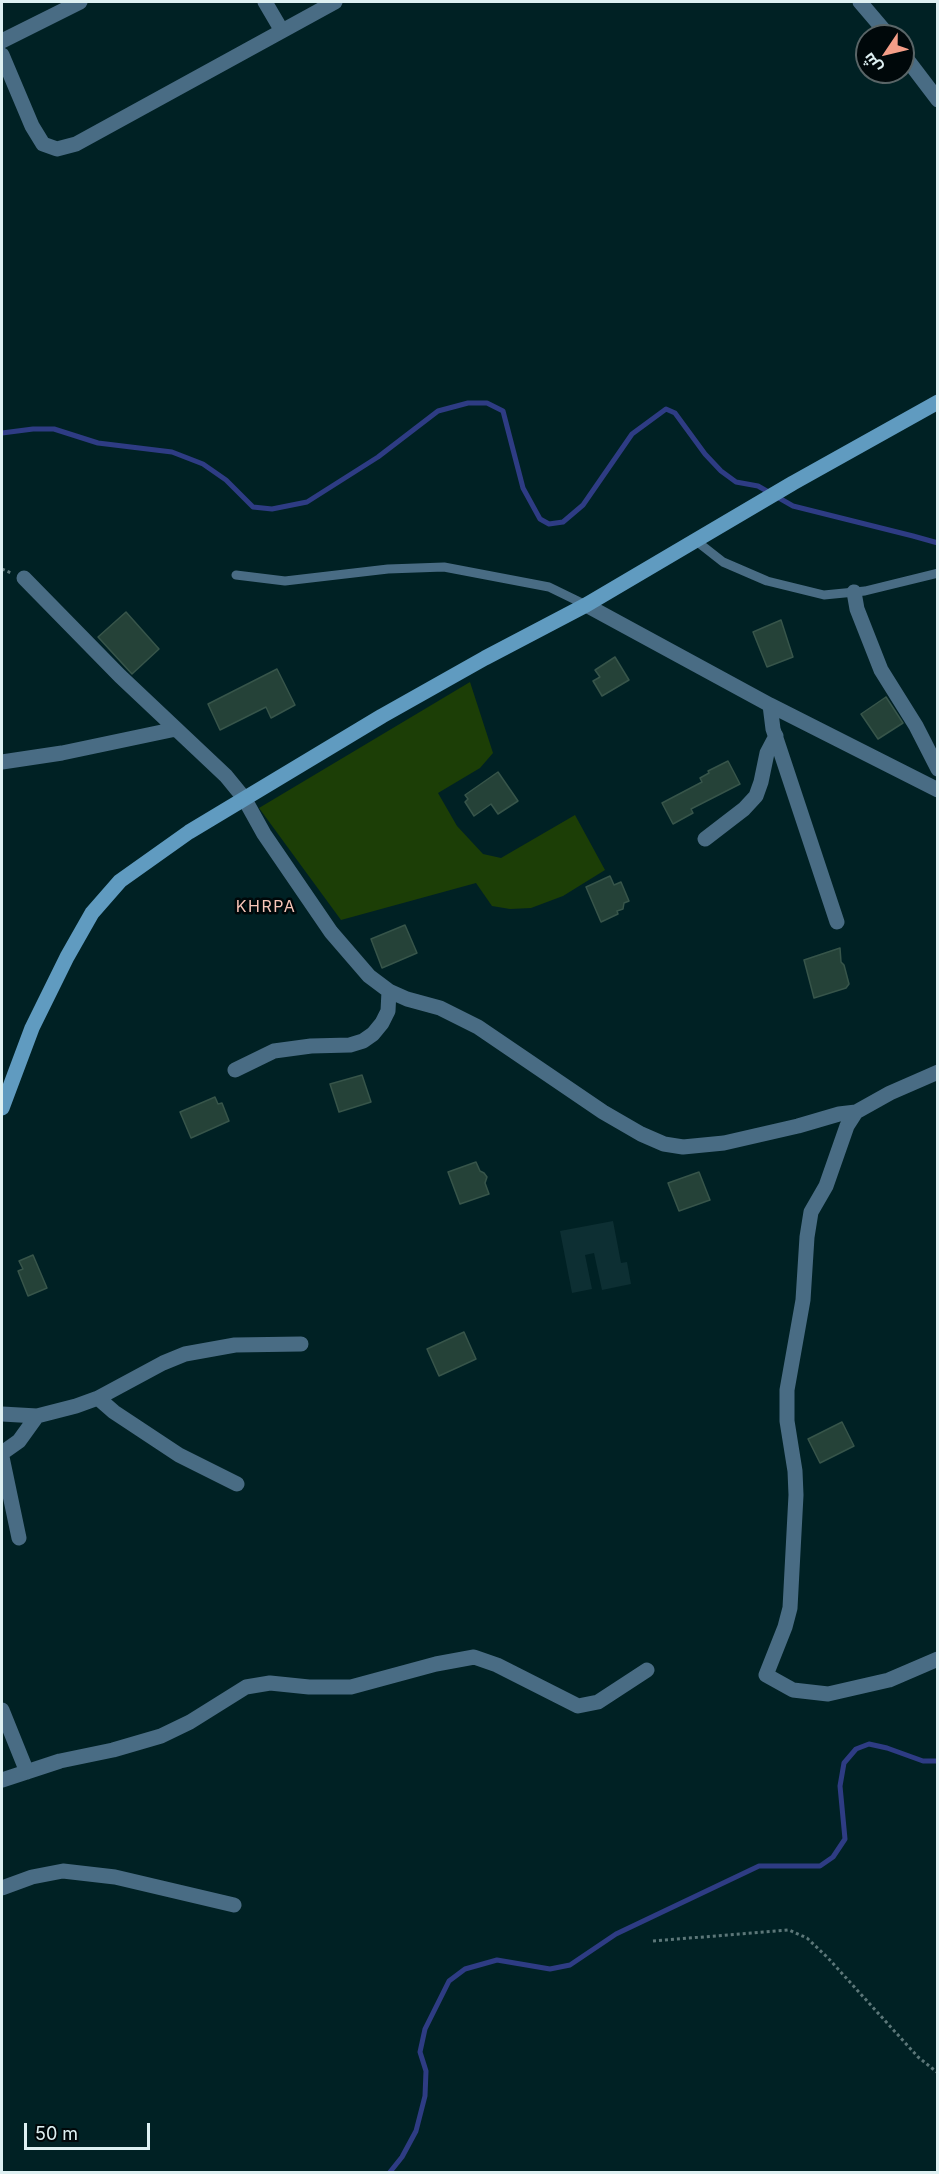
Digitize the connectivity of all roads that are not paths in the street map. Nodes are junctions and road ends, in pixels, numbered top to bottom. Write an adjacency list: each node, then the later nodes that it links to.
1 (80, 2): 7 (street)
2 (265, 2): 6 (street)
3 (335, 2): 6 (street)
4 (860, 2): 5 (street)
5 (879, 24)
6 (282, 31): 8 (street)
7 (2, 41)
8 (2, 55)
9 (915, 70): 10 (street)
10 (938, 100)
11 (938, 402): 12 (street)
12 (695, 540): 16 (lane); 17 (street)
13 (938, 573): 16 (lane)
14 (236, 575): 17 (lane)
15 (24, 578): 19 (street)
16 (854, 592): 22 (street)
17 (586, 604): 18 (street); 24 (street)
18 (770, 705): 20 (street); 23 (street)
19 (176, 729): 21 (street); 24 (street)
20 (776, 736): 25 (street); 26 (street)
21 (2, 762)
22 (938, 769)
23 (938, 790)
24 (244, 798): 27 (street); 30 (street)
25 (705, 839)
26 (837, 922)
27 (389, 991): 28 (street); 31 (street)
28 (235, 1070)
29 (938, 1072): 31 (street)
30 (2, 1108)
31 (856, 1112): 39 (street)
32 (301, 1344): 33 (street)
33 (98, 1398): 35 (street); 37 (street)
34 (2, 1414): 35 (street)
35 (37, 1416): 36 (street)
36 (2, 1455): 38 (street)
37 (237, 1484)
38 (19, 1538)
39 (938, 1659)
40 (648, 1670): 42 (street)
41 (2, 1710): 42 (street)
42 (27, 1772): 43 (street)
43 (2, 1780)
44 (2, 1888): 45 (street)
45 (234, 1905)

